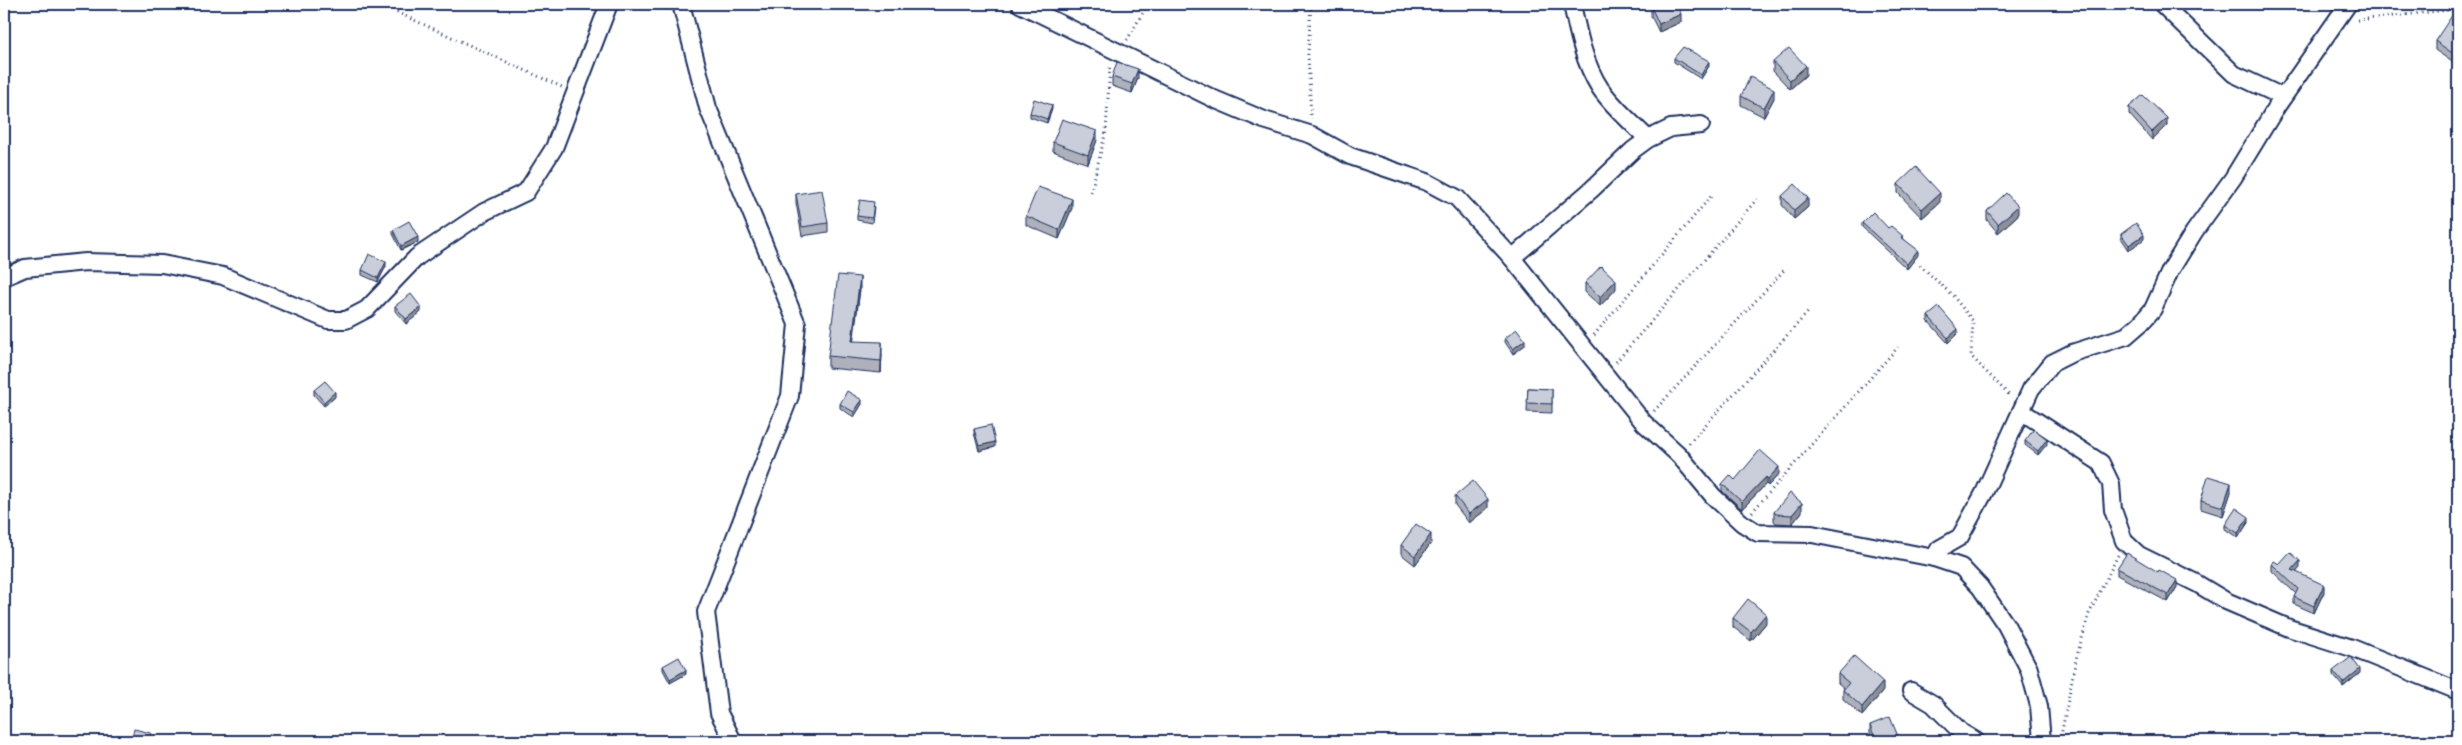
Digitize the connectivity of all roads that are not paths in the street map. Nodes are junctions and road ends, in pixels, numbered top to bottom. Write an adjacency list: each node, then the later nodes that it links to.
1 (609, 4): 11 (street)
2 (681, 4): 16 (street)
3 (1020, 4): 10 (street)
4 (1572, 4): 9 (street)
5 (2162, 4): 7 (street)
6 (2348, 4): 7 (street)
7 (2283, 97): 12 (street)
8 (1701, 125): 9 (street)
9 (1648, 139): 10 (street)
10 (1512, 258): 13 (street)
11 (4, 277)
12 (2021, 411): 13 (street); 15 (street)
13 (1934, 558): 18 (street)
14 (1911, 691): 17 (street)
15 (2458, 691)
16 (733, 741)
17 (1976, 741)
18 (2042, 741)

